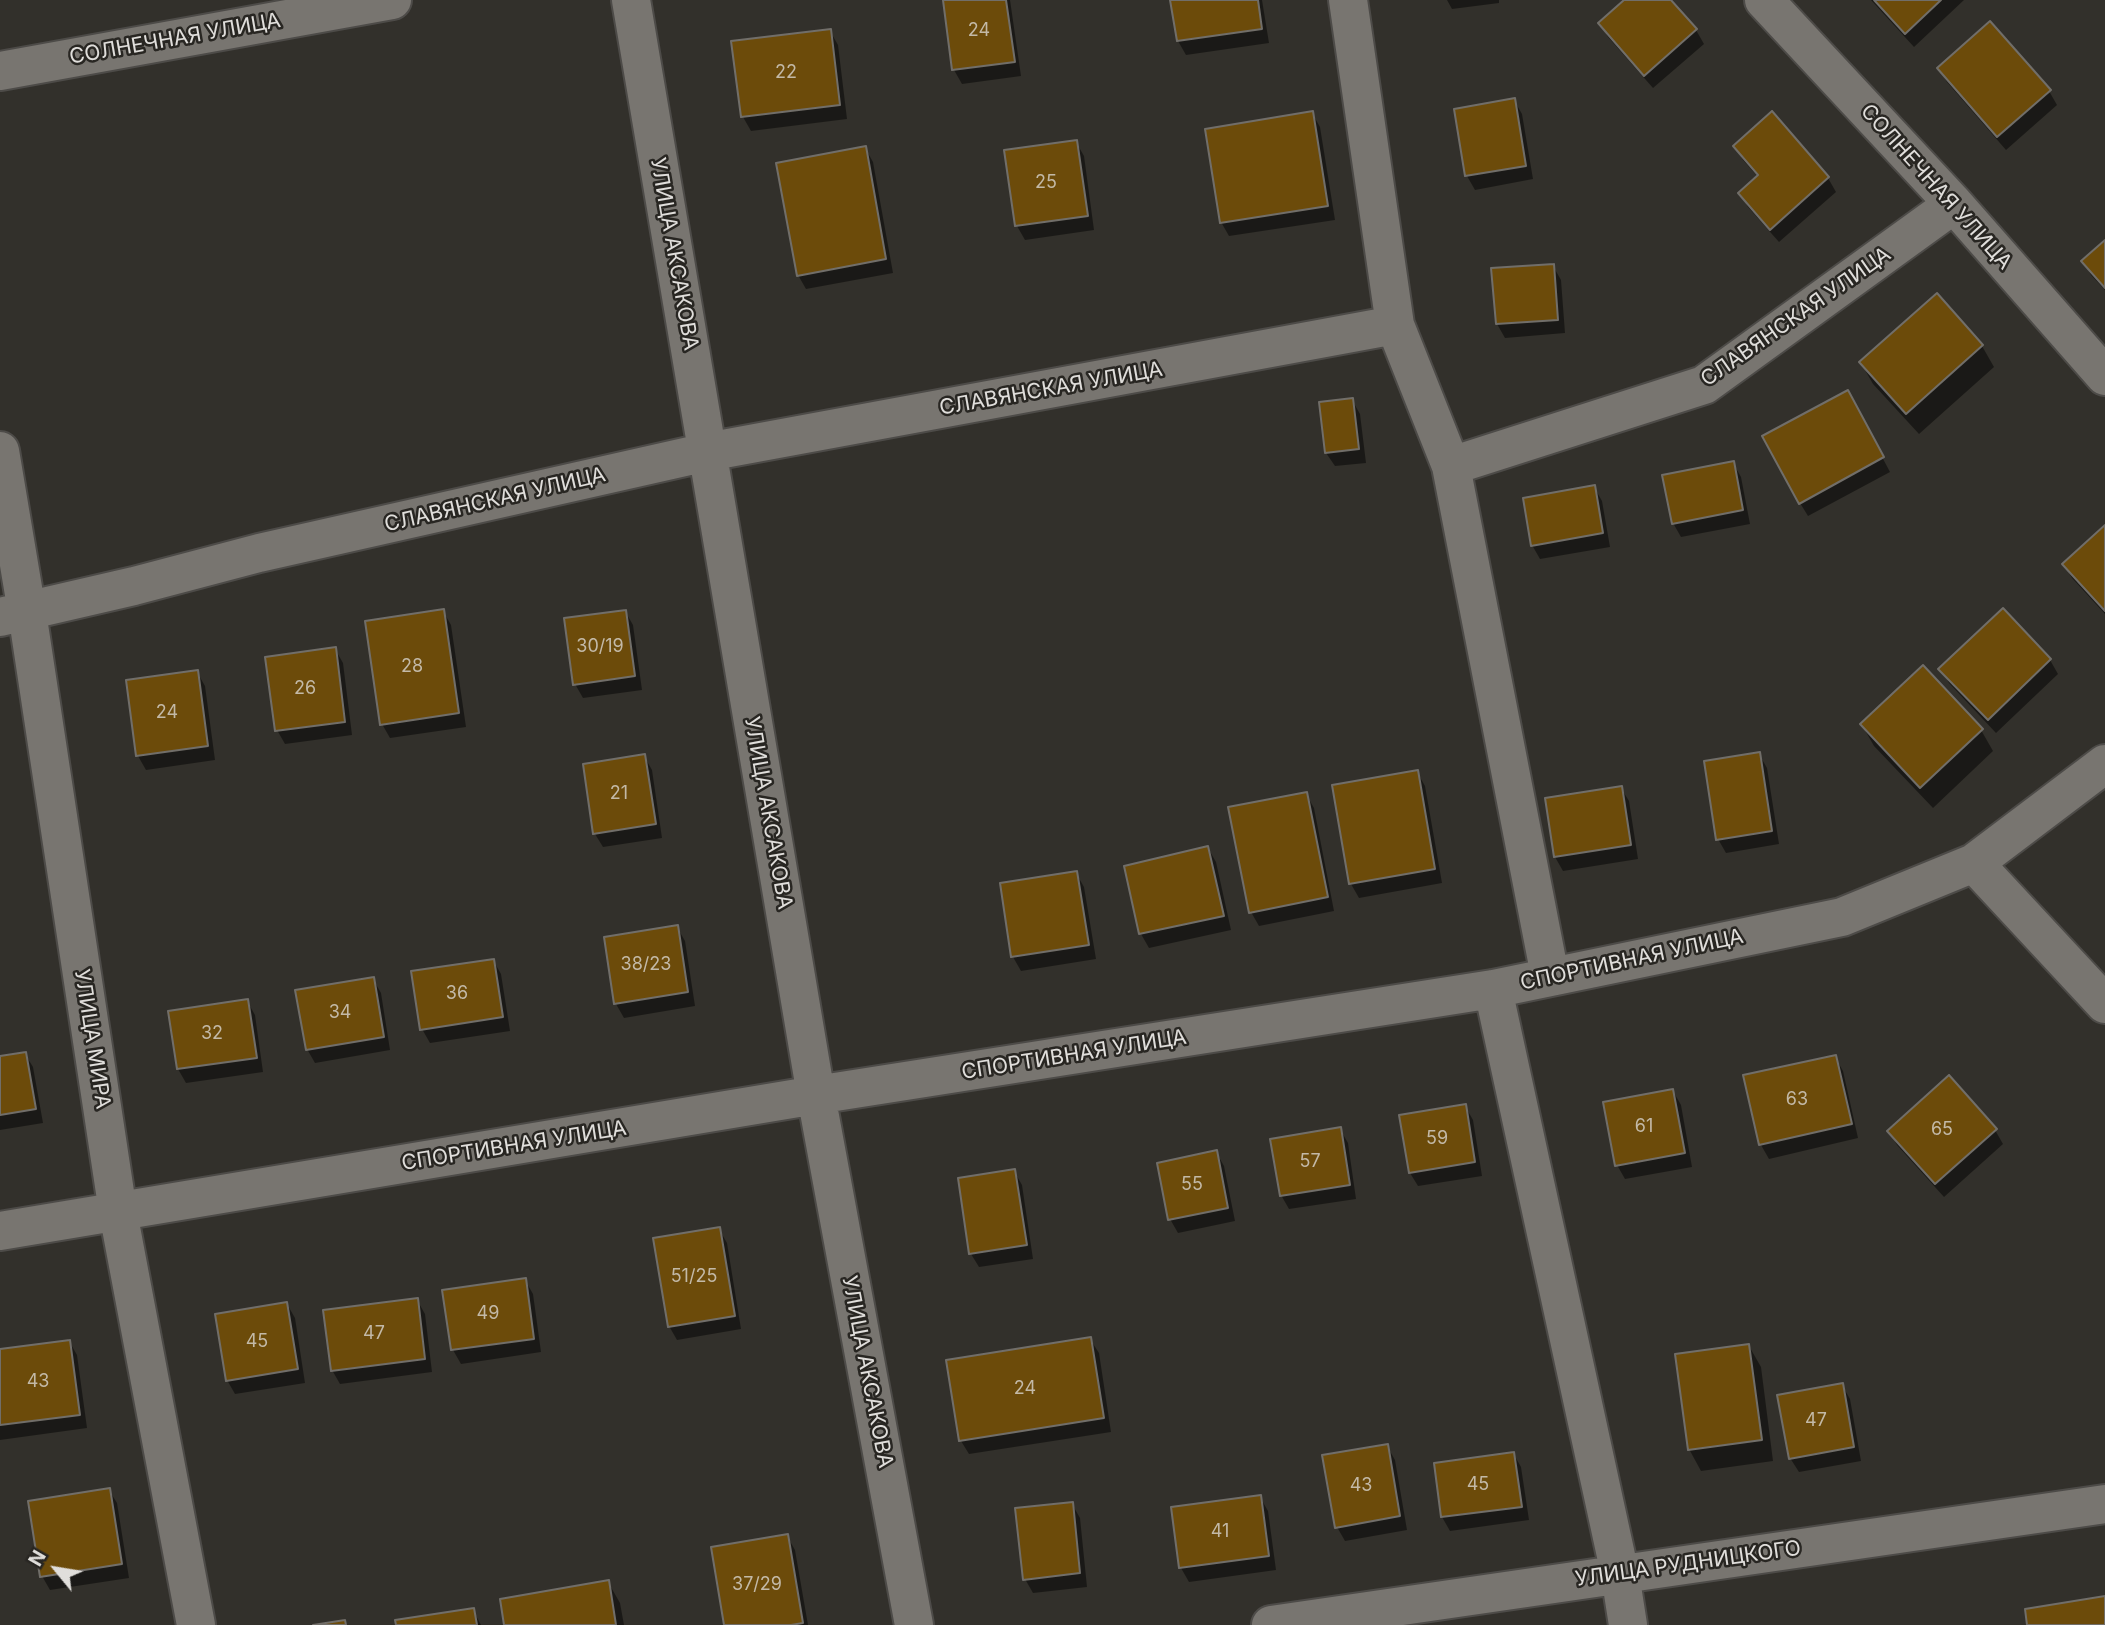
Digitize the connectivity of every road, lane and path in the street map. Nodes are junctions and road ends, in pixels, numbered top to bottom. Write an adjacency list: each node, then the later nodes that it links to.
1 (392, 0): 5 (street, СОЛНЕЧНАЯ УЛИЦА)
2 (631, 0): 10 (street, УЛИЦА АКСАКОВА)
3 (1348, 0): 7 (street)
4 (1765, 0): 6 (street, СОЛНЕЧНАЯ УЛИЦА)
5 (0, 71)
6 (1954, 204): 8 (street, СОЛНЕЧНАЯ УЛИЦА); 11 (street, СЛАВЯНСКАЯ УЛИЦА)
7 (1395, 325): 10 (street, СЛАВЯНСКАЯ УЛИЦА); 11 (street)
8 (2105, 376)
9 (0, 451): 12 (street, УЛИЦА МИРА)
10 (707, 452): 12 (street, СЛАВЯНСКАЯ УЛИЦА); 18 (street, УЛИЦА АКСАКОВА)
11 (1451, 466): 15 (street)
12 (14, 614): 19 (street, УЛИЦА МИРА)
13 (2105, 764): 14 (street, СПОРТИВНАЯ УЛИЦА)
14 (1974, 863): 15 (street, СПОРТИВНАЯ УЛИЦА); 17 (street)
15 (1550, 976): 16 (street, СПОРТИВНАЯ УЛИЦА)
16 (1493, 989): 18 (street, СПОРТИВНАЯ УЛИЦА); 22 (street)
17 (2105, 1004)
18 (816, 1096): 19 (street, СПОРТИВНАЯ УЛИЦА); 24 (street, УЛИЦА АКСАКОВА)
19 (118, 1212): 20 (street, СПОРТИВНАЯ УЛИЦА); 23 (street, УЛИЦА МИРА)
20 (0, 1231)
21 (2105, 1504): 22 (street, УЛИЦА РУДНИЦКОГО)
22 (1620, 1574): 25 (street, УЛИЦА РУДНИЦКОГО); 26 (street)
23 (195, 1625)
24 (914, 1625)
25 (1271, 1625)
26 (1628, 1625)

